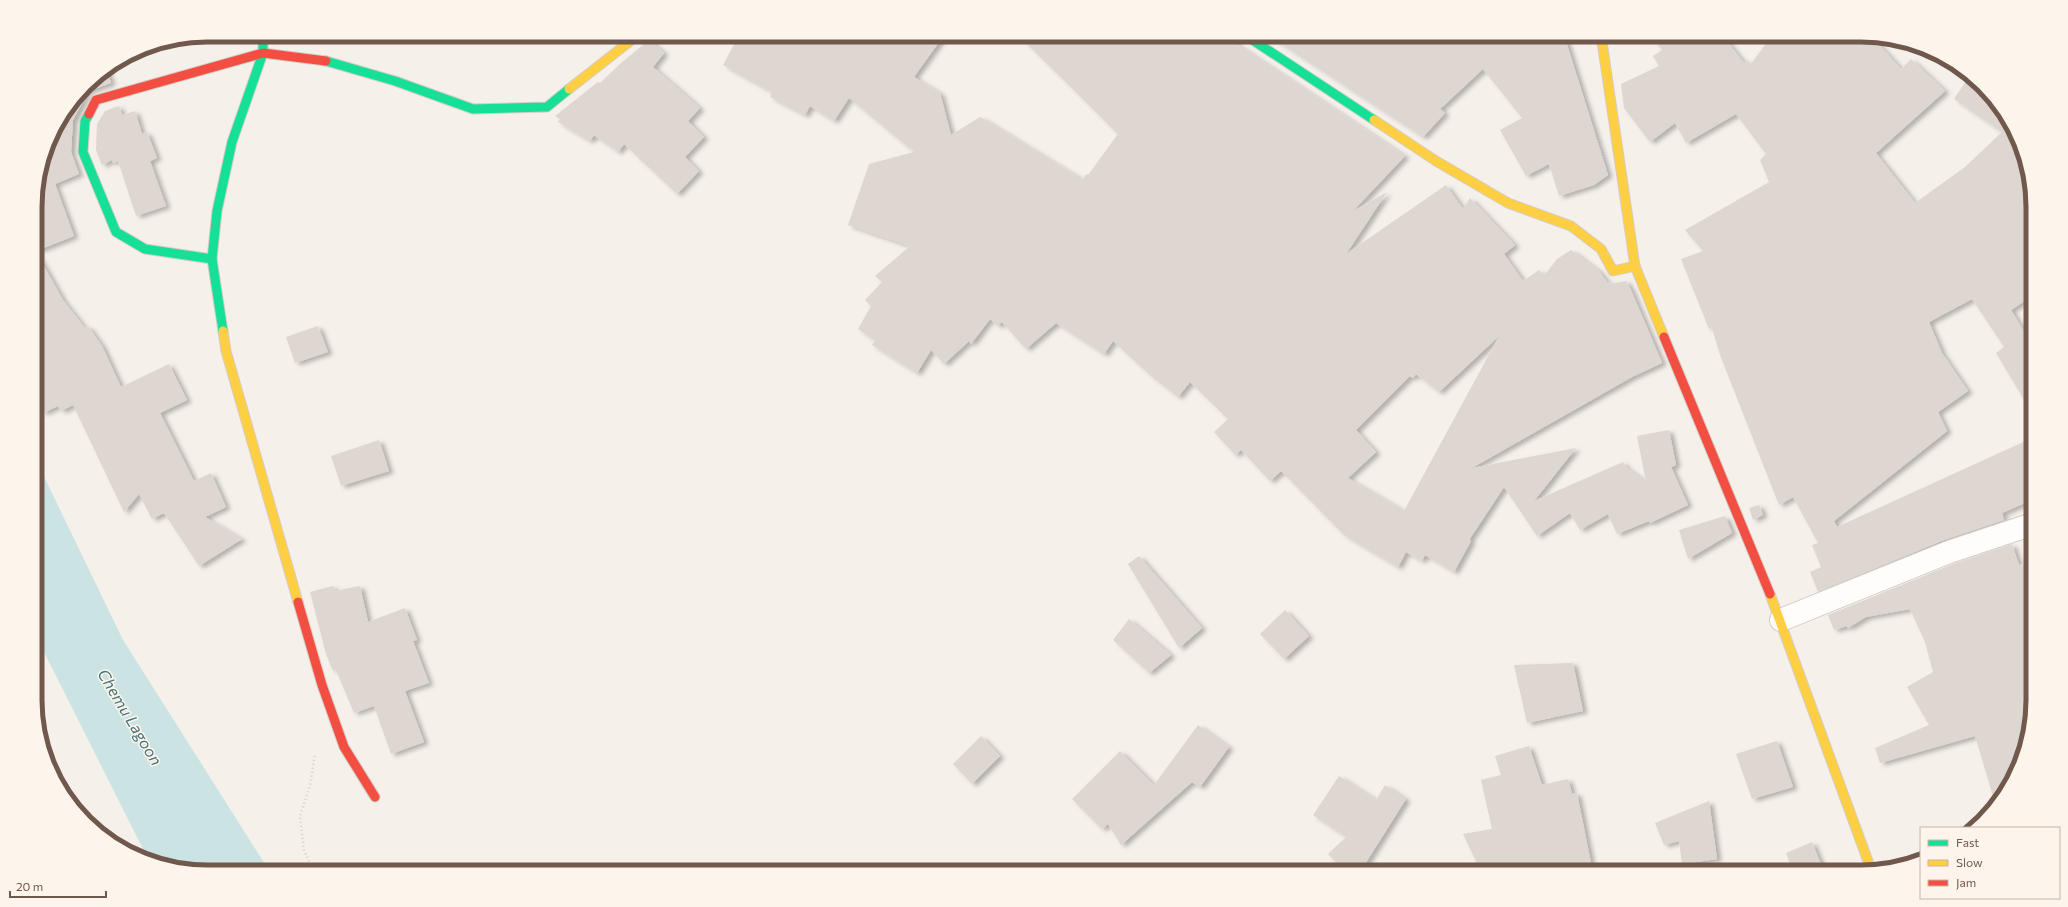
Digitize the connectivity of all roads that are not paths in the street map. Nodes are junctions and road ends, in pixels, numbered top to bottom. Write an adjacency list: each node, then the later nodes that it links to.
1 (263, 42): 5 (street)
2 (626, 42): 5 (street)
3 (1256, 42): 7 (street)
4 (1602, 42): 7 (street)
5 (263, 54): 6 (street); 6 (street)
6 (212, 259): 10 (street)
7 (1635, 266): 9 (street)
8 (2026, 526): 9 (street)
9 (1781, 620): 11 (street)
10 (375, 797)
11 (1869, 865)

